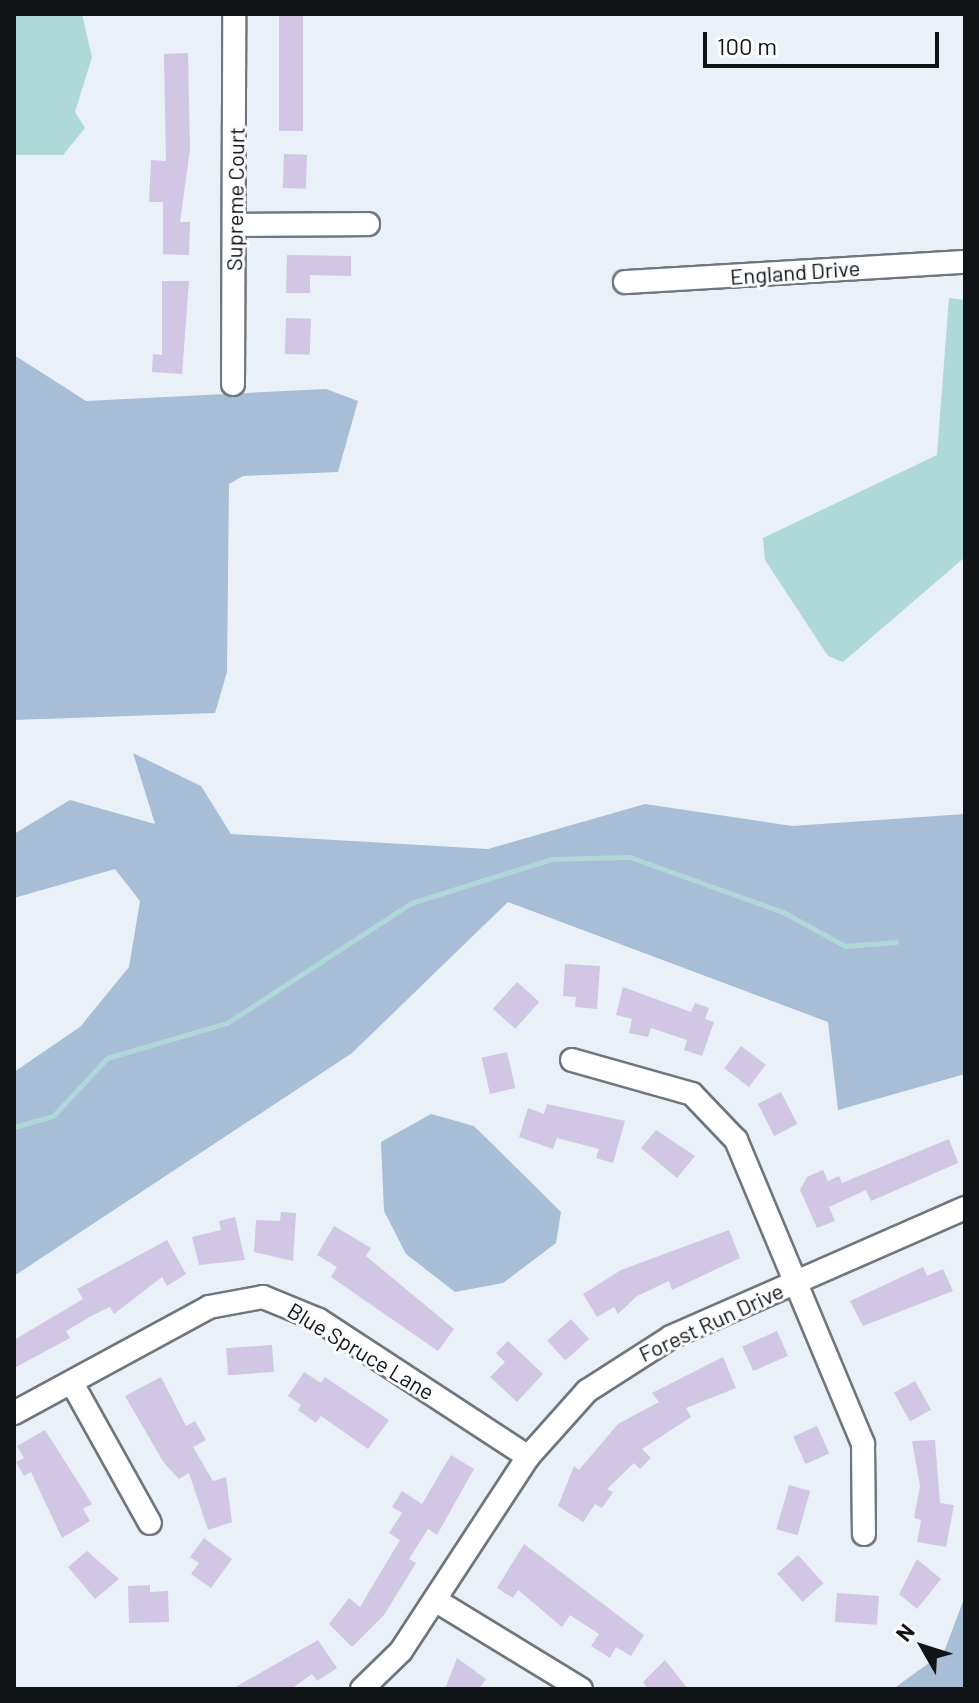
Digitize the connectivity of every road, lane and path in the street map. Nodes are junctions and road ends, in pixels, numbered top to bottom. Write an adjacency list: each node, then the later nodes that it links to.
1 (234, 14): 3 (street, Supreme Court)
2 (368, 224): 3 (street)
3 (236, 225): 6 (street, Supreme Court)
4 (965, 262): 5 (street, England Drive)
5 (625, 282)
6 (233, 384)
7 (572, 1060): 9 (street)
8 (965, 1208): 9 (street, Forest Run Drive)
9 (794, 1283): 12 (street, Forest Run Drive); 14 (street)
10 (72, 1383): 11 (street, Blue Spruce Lane); 12 (street, Blue Spruce Lane); 13 (street)
11 (14, 1413)
12 (528, 1457): 15 (street, Forest Run Drive)
13 (150, 1523)
14 (864, 1534)
15 (435, 1600): 16 (street, Forest Run Drive); 17 (street)
16 (362, 1689)
17 (581, 1689)

